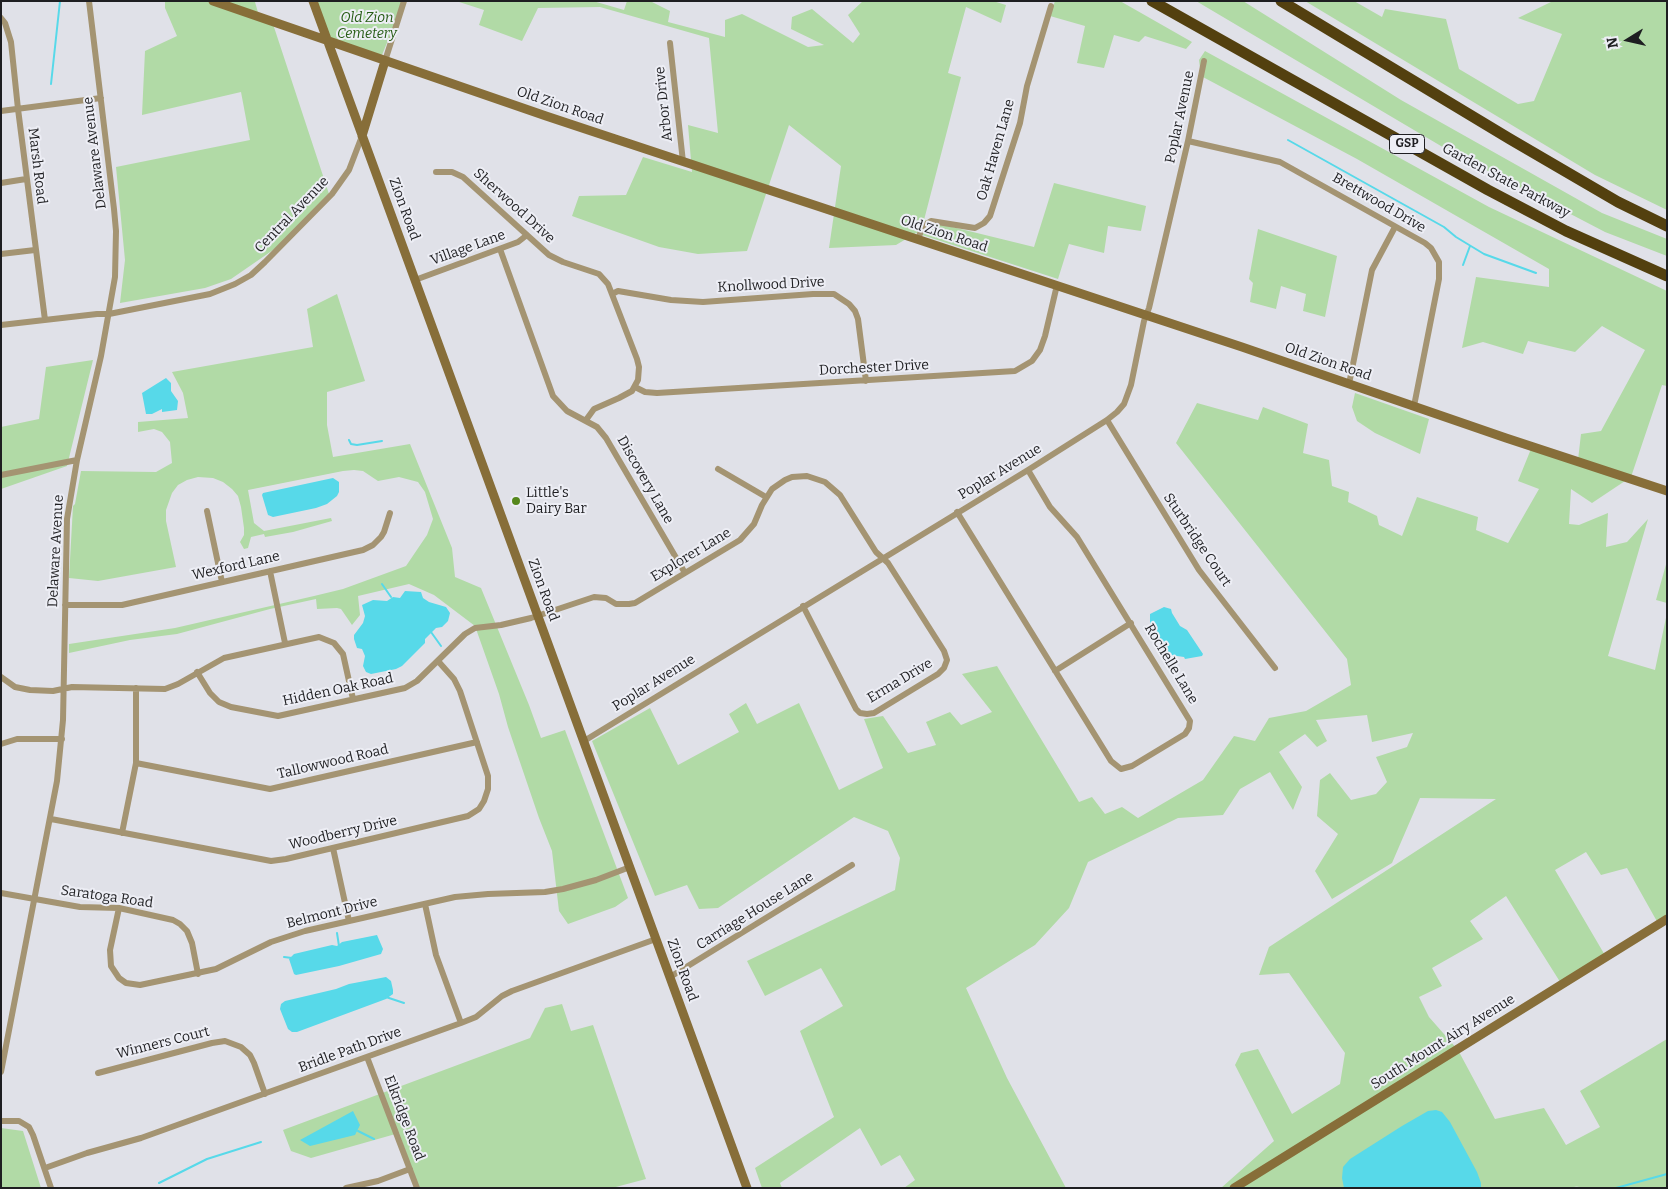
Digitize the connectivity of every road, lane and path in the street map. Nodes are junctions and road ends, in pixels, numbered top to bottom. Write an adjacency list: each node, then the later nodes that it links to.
1 (89, 1): 13 (street, Delaware Avenue)
2 (214, 1): 9 (street, Old Zion Road)
3 (312, 1): 9 (street, Zion Road)
4 (404, 1): 11 (street, Central Avenue)
5 (1152, 1): 29 (highway, Garden State Parkway / GSP)
6 (1281, 1): 22 (highway)
7 (1050, 6): 25 (street, Oak Haven Lane)
8 (1, 18): 14 (street, Marsh Road)
9 (327, 40): 11 (street, Old Zion Road); 16 (street, Zion Road)
10 (670, 43): 18 (street, Arbor Drive)
11 (385, 61): 16 (street, Central Avenue); 18 (street, Old Zion Road)
12 (1204, 61): 17 (street, Poplar Avenue)
13 (101, 98): 14 (street); 33 (street, Delaware Avenue)
14 (18, 109): 15 (street); 20 (street, Marsh Road)
15 (1, 111)
16 (362, 136): 30 (street, Zion Road); 33 (street, Central Avenue)
17 (1188, 141): 23 (street, Brettwood Drive); 34 (street, Poplar Avenue)
18 (683, 162): 25 (street, Old Zion Road)
19 (436, 172): 24 (street, Sherwood Drive)
20 (26, 179): 21 (street); 27 (street, Marsh Road)
21 (1, 183)
22 (1667, 226)
23 (1395, 227): 38 (street); 40 (street, Brettwood Drive)
24 (527, 235): 26 (street, Village Lane); 32 (street, Sherwood Drive)
25 (918, 240): 31 (street, Old Zion Road)
26 (500, 249): 30 (street, Village Lane); 41 (street, Discovery Lane)
27 (36, 250): 28 (street); 35 (street, Marsh Road)
28 (1, 254)
29 (1667, 276)
30 (415, 280): 58 (street, Zion Road)
31 (1057, 285): 34 (street, Old Zion Road); 37 (street, Dorchester Drive)
32 (612, 294): 37 (street, Knollwood Drive); 39 (street, Sherwood Drive)
33 (109, 314): 35 (street); 43 (street, Delaware Avenue)
34 (1146, 315): 38 (street, Old Zion Road); 42 (street, Poplar Avenue)
35 (45, 320): 36 (street)
36 (1, 325)
37 (866, 381): 39 (street, Dorchester Drive)
38 (1349, 384): 40 (street, Old Zion Road)
39 (635, 387): 41 (street)
40 (1414, 406): 47 (street, Old Zion Road)
41 (586, 420): 54 (street, Discovery Lane)
42 (1107, 420): 45 (street, Poplar Avenue); 62 (street, Sturbridge Court)
43 (76, 460): 46 (street); 56 (street, Delaware Avenue)
44 (718, 468): 48 (street)
45 (1028, 470): 50 (street, Poplar Avenue); 59 (street, Rochelle Lane)
46 (1, 475)
47 (1667, 491)
48 (766, 497): 52 (street, Explorer Lane); 54 (street, Explorer Lane)
49 (207, 511): 55 (street)
50 (957, 512): 52 (street, Poplar Avenue); 63 (street, Rochelle Lane)
51 (390, 513): 53 (street, Wexford Lane)
52 (882, 557): 57 (street, Poplar Avenue); 57 (street, Erma Drive)
53 (270, 572): 55 (street, Wexford Lane); 60 (street)
54 (685, 573): 58 (street, Explorer Lane)
55 (222, 582): 56 (street, Wexford Lane)
56 (65, 605): 67 (street, Delaware Avenue)
57 (803, 606): 70 (street, Poplar Avenue)
58 (538, 616): 61 (street, Hidden Oak Road); 70 (street, Zion Road)
59 (1131, 623): 63 (street, Rochelle Lane); 63 (street, Rochelle Lane)
60 (285, 643): 64 (street); 68 (street)
61 (438, 661): 68 (street, Hidden Oak Road); 71 (street, Woodberry Drive)
62 (1275, 668)
63 (1055, 671)
64 (198, 672): 66 (street); 68 (street, Hidden Oak Road)
65 (1, 678): 67 (street)
66 (136, 688): 67 (street); 73 (street)
67 (63, 689): 69 (street, Delaware Avenue)
68 (353, 699)
69 (62, 739): 72 (street); 74 (street, Delaware Avenue)
70 (584, 741): 78 (street, Zion Road)
71 (477, 742): 73 (street, Tallowwood Road); 76 (street, Woodberry Drive)
72 (1, 744)
73 (136, 763): 75 (street)
74 (51, 819): 75 (street, Woodberry Drive); 80 (street, Delaware Avenue)
75 (122, 833): 76 (street, Woodberry Drive)
76 (333, 848): 84 (street)
77 (852, 865): 87 (street, Carriage House Lane)
78 (630, 867): 81 (street, Belmont Drive); 85 (street, Zion Road)
79 (1, 893): 80 (street, Saratoga Road)
80 (35, 899): 82 (street, Saratoga Road); 90 (street, Delaware Avenue)
81 (425, 904): 84 (street, Belmont Drive); 88 (street)
82 (118, 908): 86 (street, Saratoga Road); 86 (street, Belmont Drive)
83 (1667, 919): 100 (street, South Mount Airy Avenue)
84 (350, 921): 86 (street, Belmont Drive)
85 (656, 939): 87 (street, Zion Road); 88 (street, Bridle Path Drive)
86 (198, 974)
87 (670, 977): 99 (street, Zion Road)
88 (461, 1023): 89 (street, Bridle Path Drive)
89 (367, 1057): 92 (street, Bridle Path Drive); 95 (street, Elkridge Road)
90 (1, 1072)
91 (98, 1073): 92 (street, Winners Court)
92 (265, 1094): 94 (street, Bridle Path Drive)
93 (1, 1121): 94 (street)
94 (44, 1168): 96 (street)
95 (410, 1169): 97 (street); 98 (street, Elkridge Road)
96 (52, 1188)
97 (346, 1188)
98 (417, 1188)
99 (747, 1188)
100 (1234, 1188)

